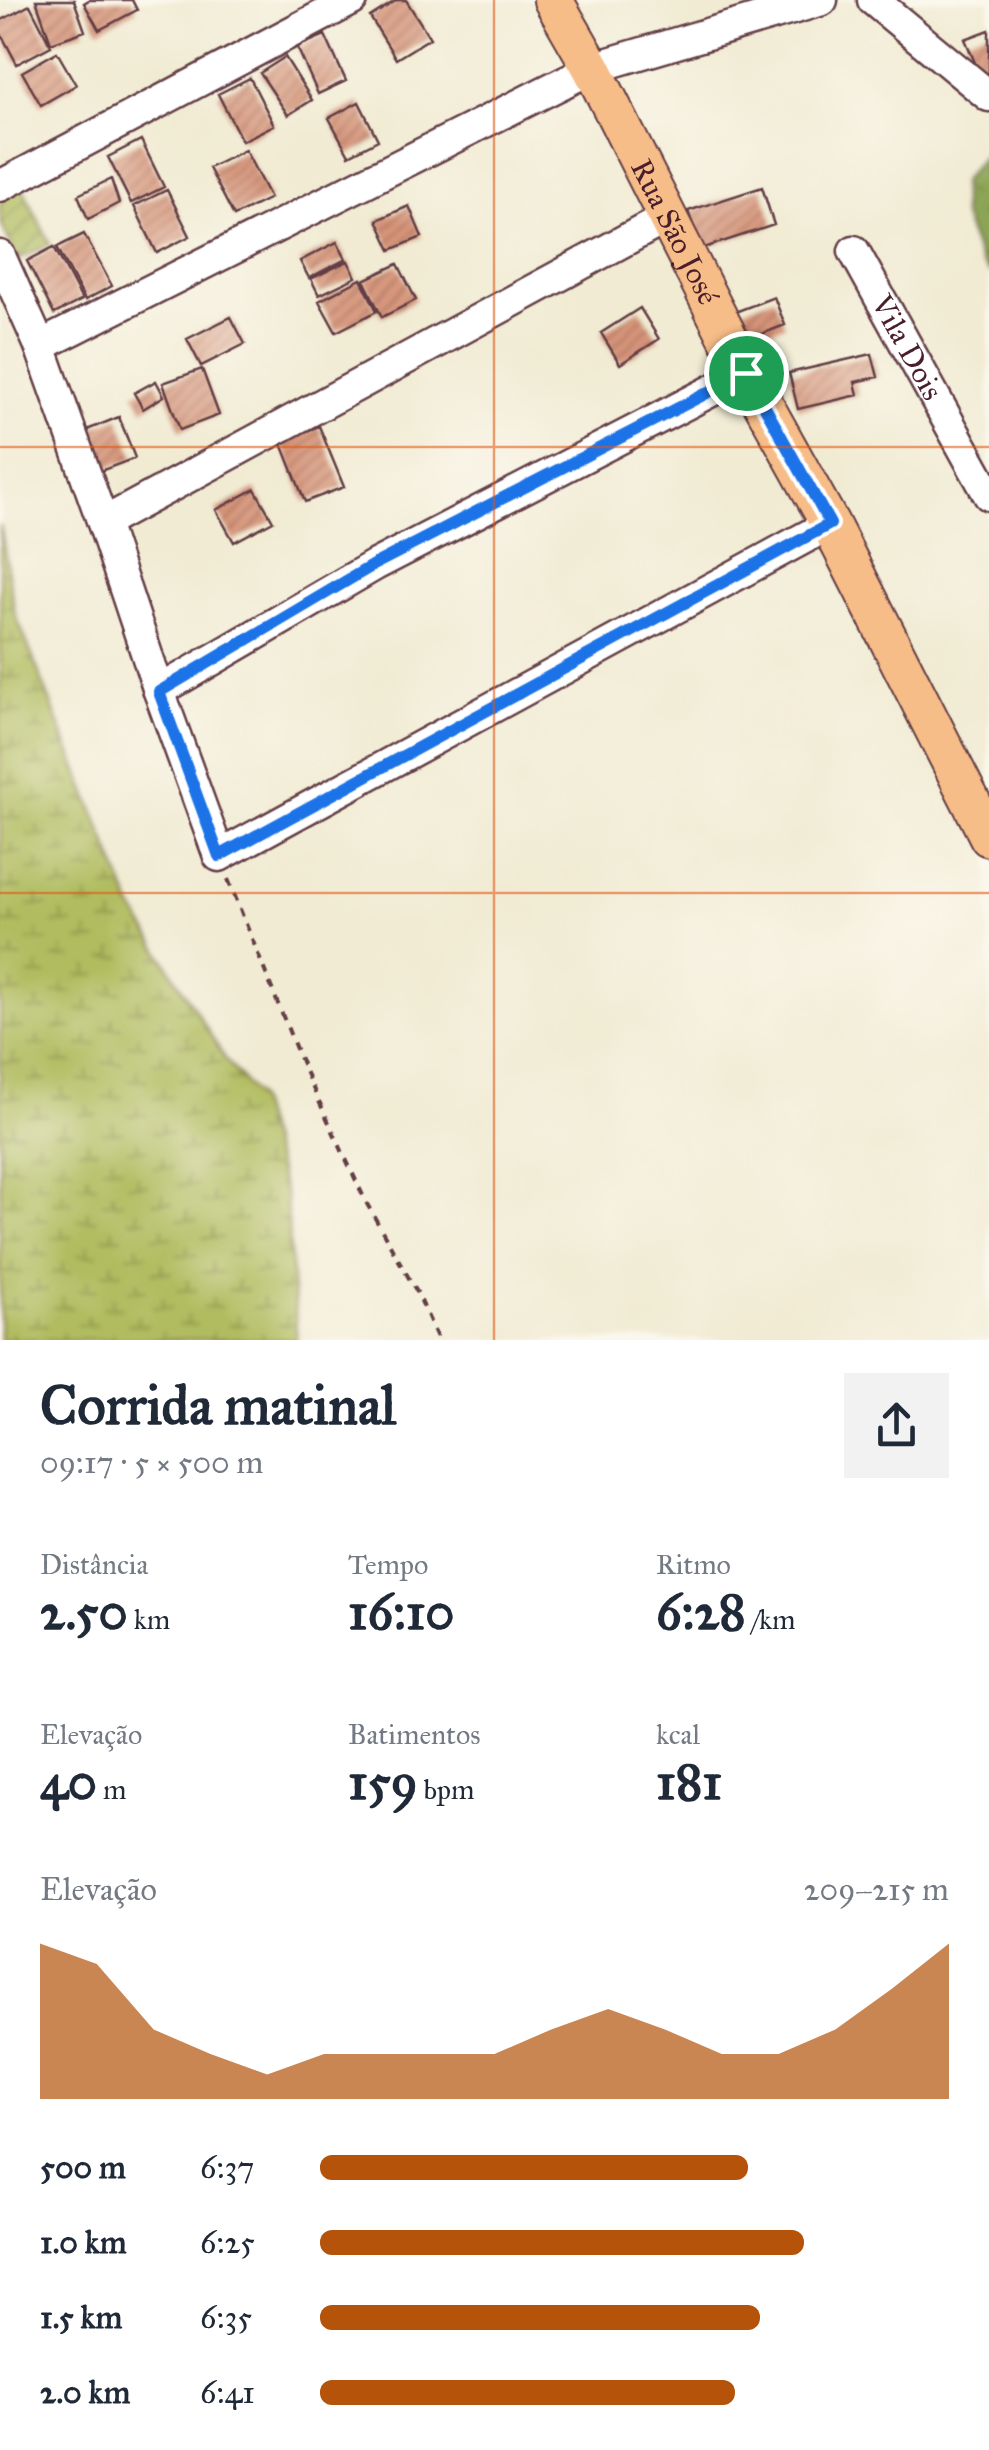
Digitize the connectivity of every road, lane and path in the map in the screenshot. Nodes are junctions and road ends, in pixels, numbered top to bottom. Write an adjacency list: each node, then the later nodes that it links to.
1 (352, 0): 7 (street)
2 (553, 0): 5 (main road, Rua São José)
3 (822, 0): 5 (street)
4 (873, 0): 6 (street)
5 (592, 68): 8 (main road, Rua São José); 11 (street)
6 (989, 96)
7 (0, 186)
8 (668, 217): 12 (main road, Rua São José); 14 (street)
9 (854, 251): 13 (street, Vila Dois)
10 (0, 256): 11 (street)
11 (40, 346): 14 (street)
12 (746, 373): 15 (main road, Rua São José); 16 (street)
13 (989, 495)
14 (103, 522): 16 (street)
15 (830, 524): 17 (main road, Rua São José); 18 (street)
16 (159, 692): 18 (street)
17 (989, 836)
18 (219, 856): 19 (path)
19 (438, 1340)

